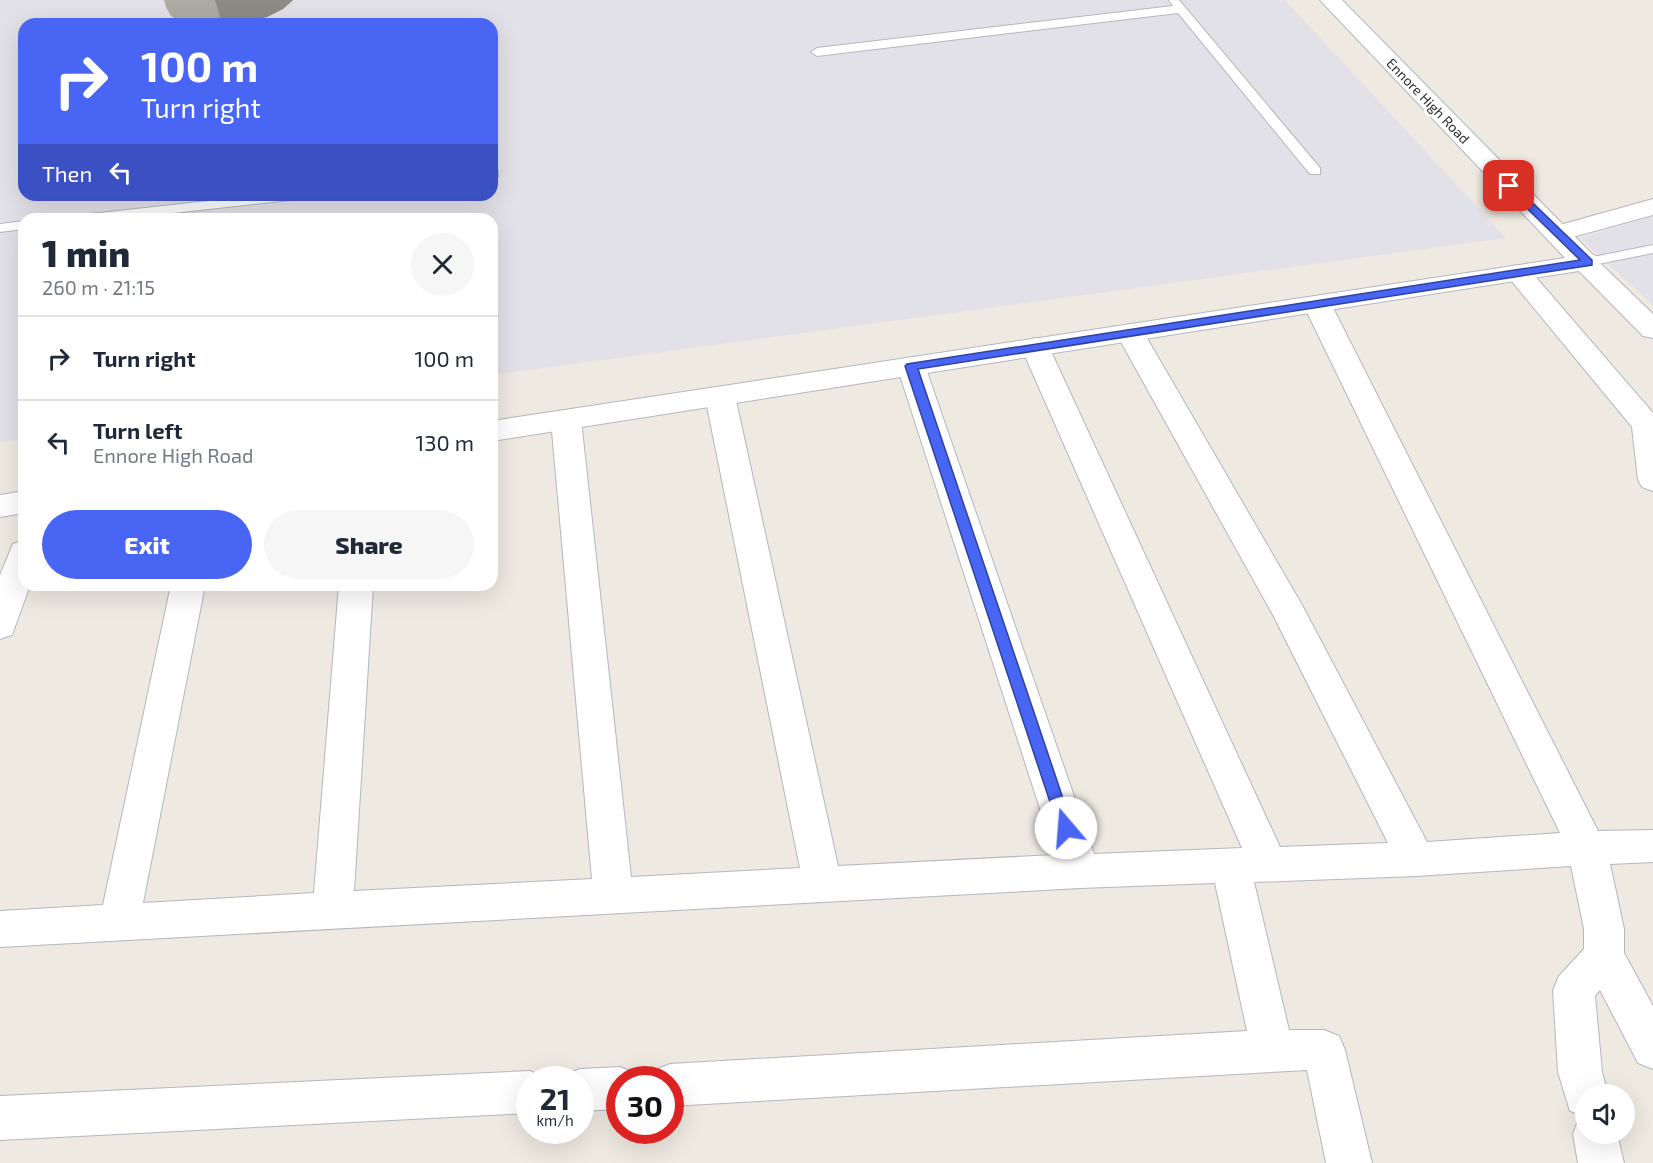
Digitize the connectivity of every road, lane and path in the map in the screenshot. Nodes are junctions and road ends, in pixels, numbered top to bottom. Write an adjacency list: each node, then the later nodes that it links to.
1 (1330, 0): 10 (street, Ennore High Road)
2 (1177, 4): 3 (lane); 4 (lane)
3 (817, 52)
4 (1315, 171)
5 (244, 201): 7 (lane)
6 (1653, 207): 10 (street)
7 (136, 213)
8 (18, 226): 9 (lane)
9 (0, 228)
10 (1558, 233): 12 (street, Ennore High Road)
11 (1653, 249): 12 (lane)
12 (1588, 262): 13 (street); 15 (street, Ennore High Road)
13 (1518, 273): 14 (street); 21 (street)
14 (1317, 304): 16 (street); 31 (street)
15 (1653, 330)
16 (1130, 333): 17 (street); 32 (street)
17 (1035, 348): 18 (street); 33 (street)
18 (911, 366): 19 (street); 34 (street)
19 (720, 396): 20 (street); 35 (street)
20 (566, 420): 22 (street); 36 (street)
21 (1650, 427): 23 (street)
22 (498, 430)
23 (1653, 480)
24 (18, 503): 25 (street)
25 (0, 506)
26 (18, 570): 29 (street)
27 (187, 591): 38 (street)
28 (356, 591): 37 (street)
29 (0, 626)
30 (1653, 846): 31 (street)
31 (1587, 848): 32 (street); 40 (street)
32 (1416, 859): 33 (street)
33 (1250, 865): 34 (street); 42 (street)
34 (1080, 871): 35 (street)
35 (823, 886): 36 (street)
36 (613, 896): 37 (street)
37 (333, 910): 38 (street)
38 (119, 922): 39 (street)
39 (0, 929)
40 (1604, 955): 41 (street); 44 (street)
41 (1653, 1049)
42 (1272, 1050): 43 (street); 48 (street)
43 (684, 1084)
44 (1583, 1084)
45 (516, 1093): 46 (street)
46 (0, 1118)
47 (1596, 1144): 49 (street)
48 (1349, 1163)
49 (1601, 1163)

